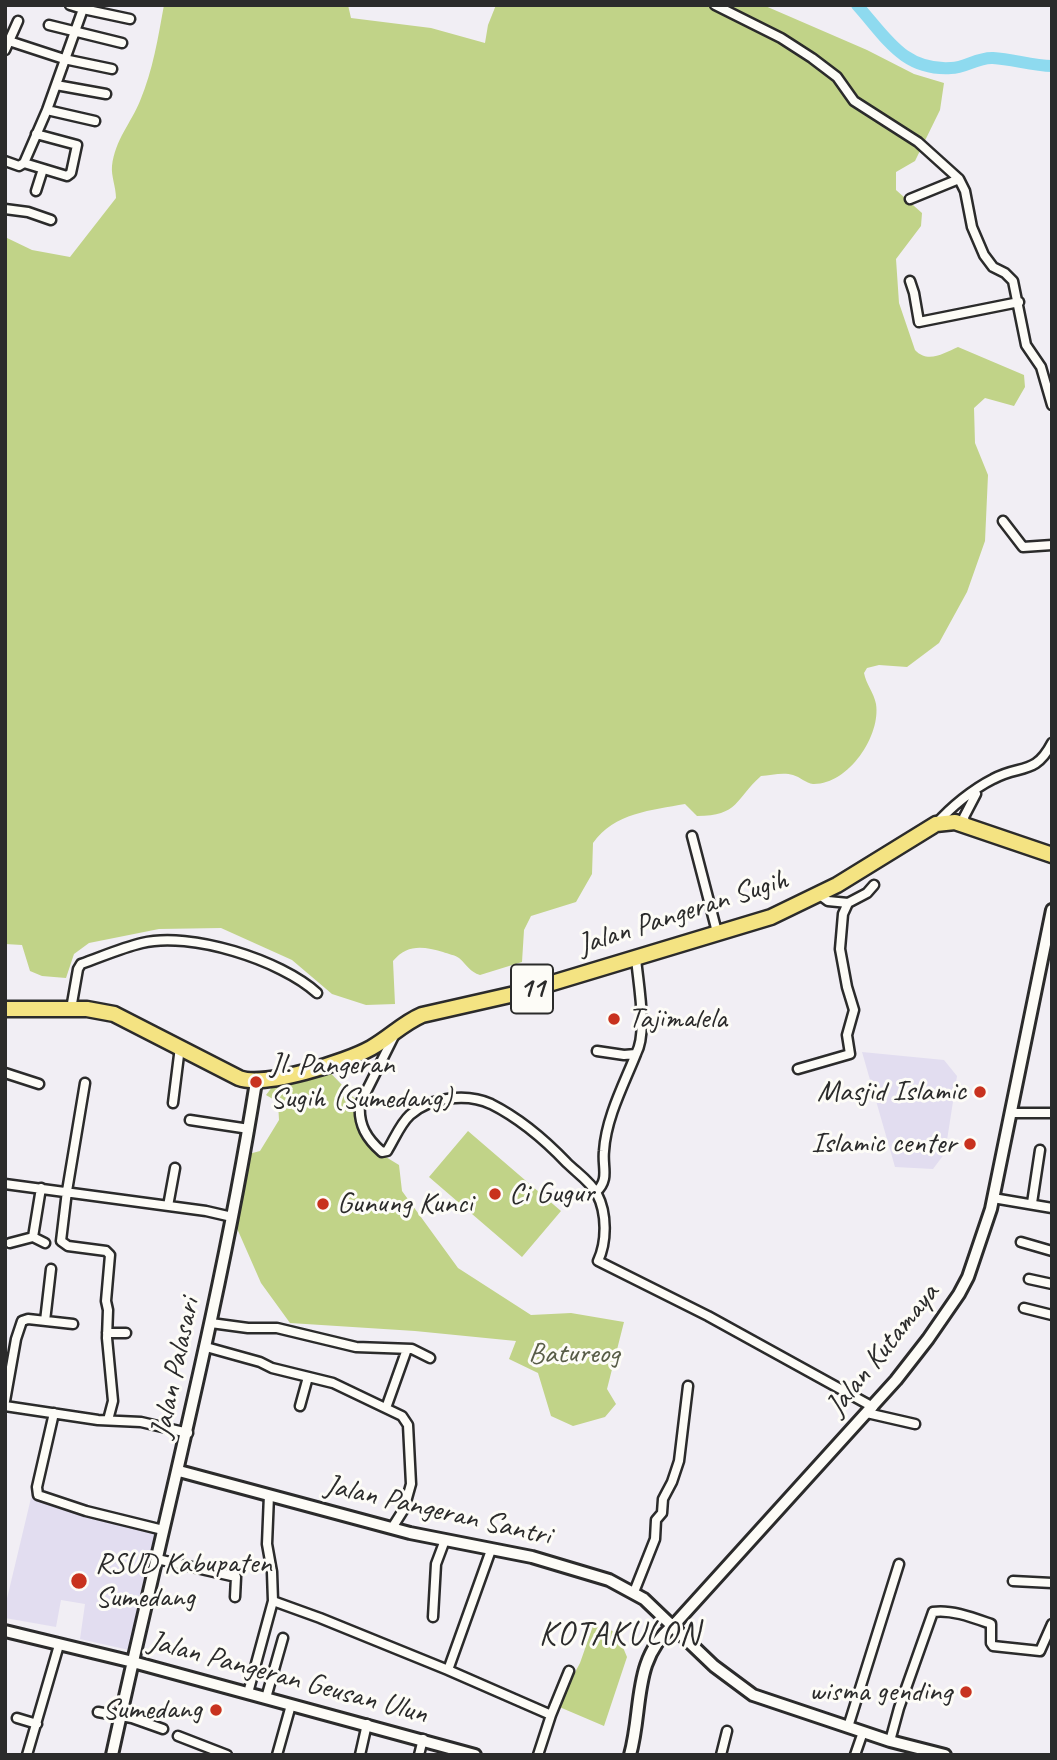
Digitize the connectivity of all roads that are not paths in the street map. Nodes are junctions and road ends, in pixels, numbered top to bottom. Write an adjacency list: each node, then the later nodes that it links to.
1 (69, 5): 3 (street)
2 (715, 5): 21 (street)
3 (83, 9): 4 (street); 8 (street)
4 (106, 10): 5 (street)
5 (130, 19)
6 (18, 21): 10 (street)
7 (49, 25): 8 (street)
8 (74, 33): 9 (street); 11 (street)
9 (122, 43)
10 (7, 46): 11 (street)
11 (64, 59): 12 (street); 13 (street)
12 (112, 69)
13 (56, 85): 14 (street); 15 (street)
14 (106, 94)
15 (47, 110): 16 (street); 17 (street)
16 (95, 121)
17 (36, 134): 19 (street); 20 (street)
18 (5, 161): 19 (street)
19 (24, 163): 20 (street)
20 (43, 169): 22 (street)
21 (959, 179): 23 (street); 27 (street)
22 (36, 191)
23 (910, 199)
24 (5, 209): 25 (street)
25 (51, 220)
26 (910, 281): 27 (street)
27 (1019, 302): 28 (street)
28 (1052, 405)
29 (1003, 521): 30 (street)
30 (1052, 545)
31 (1052, 743): 32 (street)
32 (979, 788): 33 (street); 34 (street)
33 (936, 824): 34 (highway); 38 (highway, Jalan Pangeran Sugih / 11)
34 (965, 826): 36 (highway)
35 (692, 836): 41 (street)
36 (1052, 855)
37 (874, 886): 39 (street)
38 (820, 895): 39 (street); 41 (highway, Jalan Pangeran Sugih / 11)
39 (848, 903): 50 (street)
40 (1052, 910): 56 (street, Jalan Kutamaya)
41 (717, 932): 42 (highway, Jalan Pangeran Sugih / 11)
42 (636, 958): 46 (highway, Jalan Pangeran Sugih / 11); 49 (street)
43 (317, 993): 45 (street)
44 (5, 1009): 45 (highway)
45 (71, 1009): 47 (highway)
46 (398, 1028): 52 (highway, Jalan Pangeran Sugih / 11); 65 (street)
47 (180, 1047): 52 (highway); 55 (street)
48 (597, 1051): 49 (street)
49 (636, 1054): 65 (street)
50 (798, 1069)
51 (5, 1073): 54 (street)
52 (256, 1082): 59 (street, Jalan Palasari)
53 (85, 1083): 64 (street)
54 (39, 1084)
55 (173, 1103)
56 (1010, 1113): 57 (street); 66 (street, Jalan Kutamaya)
57 (1052, 1113)
58 (190, 1120): 59 (street)
59 (249, 1129): 70 (street, Jalan Palasari)
60 (1040, 1150): 67 (street)
61 (175, 1168): 68 (street)
62 (5, 1184): 63 (street)
63 (41, 1188): 64 (street); 71 (street)
64 (67, 1191): 68 (street); 84 (street)
65 (596, 1192): 96 (street)
66 (993, 1198): 67 (street); 96 (street, Jalan Kutamaya)
67 (1032, 1203): 69 (street)
68 (169, 1206): 70 (street)
69 (1052, 1208)
70 (232, 1217): 82 (street, Jalan Palasari)
71 (33, 1237): 73 (street); 74 (street)
72 (1021, 1242): 75 (street)
73 (10, 1243)
74 (45, 1243)
75 (1052, 1251)
76 (51, 1269): 81 (street)
77 (1029, 1279): 78 (street)
78 (1052, 1284)
79 (1024, 1308): 80 (street)
80 (1052, 1315)
81 (45, 1321): 83 (street); 87 (street)
82 (211, 1323): 88 (street, Jalan Palasari); 89 (street)
83 (73, 1324)
84 (107, 1333): 85 (street); 98 (street)
85 (126, 1333)
86 (5, 1337): 87 (street)
87 (16, 1339): 93 (street)
88 (206, 1347): 91 (street); 100 (street, Jalan Palasari)
89 (407, 1349): 90 (street); 95 (street)
90 (430, 1358)
91 (308, 1377): 94 (street); 95 (street)
92 (688, 1386): 111 (street)
93 (5, 1403): 97 (street)
94 (300, 1406)
95 (386, 1408): 103 (street)
96 (870, 1410): 99 (street); 116 (street, Jalan Kutamaya)
97 (54, 1413): 98 (street); 104 (street)
98 (108, 1420): 100 (street)
99 (915, 1424)
100 (188, 1433): 101 (street, Jalan Palasari)
101 (179, 1471): 102 (street, Jalan Pangeran Santri); 104 (street, Jalan Palasari)
102 (269, 1495): 103 (street, Jalan Pangeran Santri); 113 (street)
103 (392, 1528): 105 (street, Jalan Pangeran Santri)
104 (163, 1530): 107 (street, Jalan Palasari)
105 (445, 1540): 106 (street, Jalan Pangeran Santri); 114 (street)
106 (491, 1550): 111 (street, Jalan Pangeran Santri); 121 (street)
107 (157, 1559): 112 (street); 120 (street, Jalan Palasari)
108 (899, 1564): 132 (street)
109 (1013, 1581): 110 (street)
110 (1052, 1583)
111 (634, 1592): 116 (street, Jalan Pangeran Santri)
112 (235, 1597)
113 (273, 1601): 121 (street); 123 (street)
114 (433, 1617)
115 (1052, 1624): 138 (street)
116 (673, 1626): 132 (street, Jalan Pangeran Santri); 148 (street, Jalan Kutamaya)
117 (5, 1631): 119 (street, Jalan Pangeran Geusan Ulun)
118 (283, 1638): 124 (street)
119 (59, 1646): 120 (street, Jalan Pangeran Geusan Ulun); 130 (street)
120 (133, 1662): 123 (street, Jalan Pangeran Geusan Ulun); 128 (street, Jalan Palasari)
121 (448, 1670): 127 (street)
122 (569, 1671): 127 (street)
123 (248, 1693): 124 (street, Jalan Pangeran Geusan Ulun)
124 (266, 1698): 125 (street, Jalan Pangeran Geusan Ulun)
125 (291, 1705): 131 (street, Jalan Pangeran Geusan Ulun); 143 (street)
126 (97, 1712): 128 (street)
127 (551, 1715): 147 (street)
128 (121, 1717): 133 (street); 141 (street, Jalan Palasari)
129 (18, 1718): 130 (street)
130 (37, 1724): 140 (street)
131 (367, 1724): 137 (street, Jalan Pangeran Geusan Ulun); 144 (street)
132 (848, 1727): 135 (street, Jalan Pangeran Santri)
133 (163, 1729)
134 (727, 1731): 149 (street)
135 (863, 1732): 138 (street, Jalan Pangeran Santri); 150 (street)
136 (177, 1736): 139 (street)
137 (423, 1739): 145 (street); 146 (street, Jalan Pangeran Geusan Ulun)
138 (890, 1741): 151 (street, Jalan Pangeran Santri)
139 (209, 1751): 142 (street)
140 (27, 1755)
141 (113, 1755)
142 (227, 1755)
143 (277, 1755)
144 (360, 1755)
145 (419, 1755)
146 (475, 1755)
147 (538, 1755)
148 (630, 1755)
149 (720, 1755)
150 (855, 1755)
151 (945, 1755)

